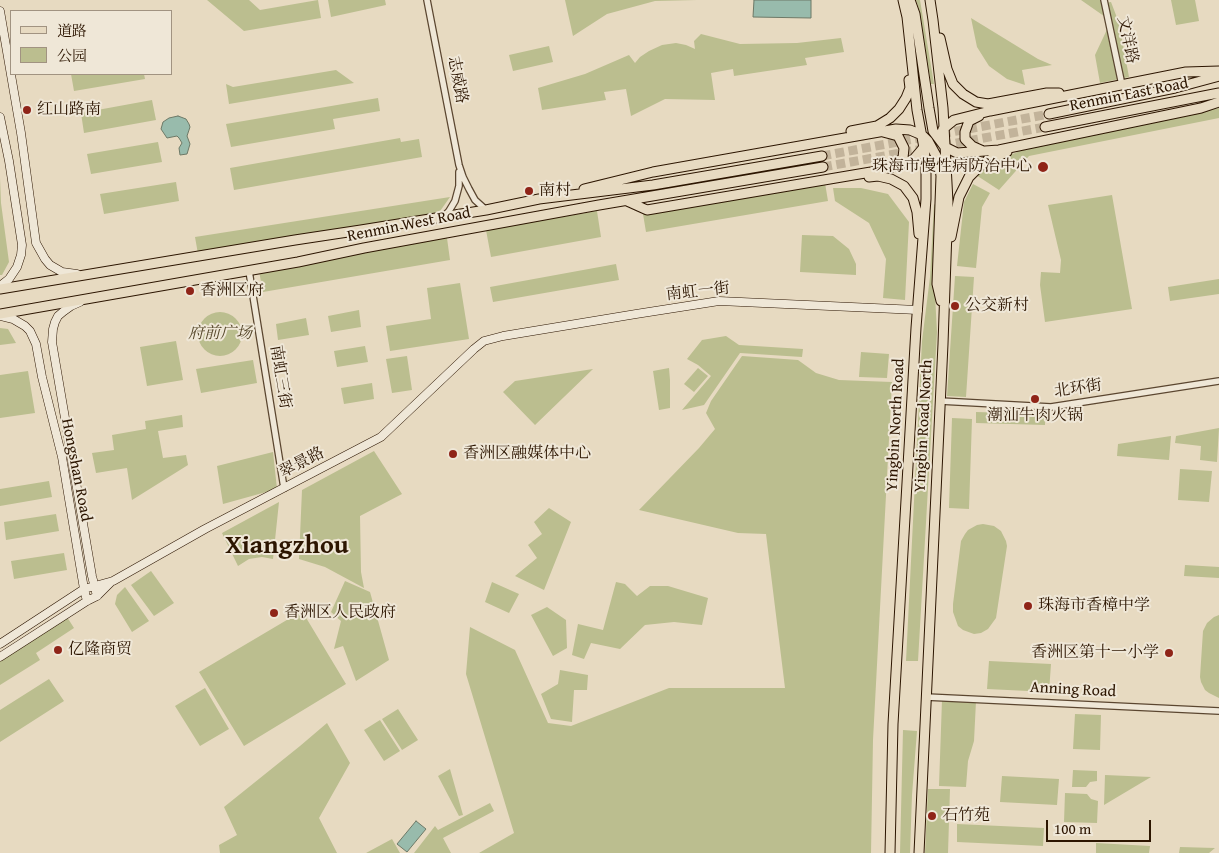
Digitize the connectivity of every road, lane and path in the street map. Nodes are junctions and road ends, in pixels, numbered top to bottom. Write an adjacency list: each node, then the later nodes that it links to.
1 (427, 0): 31 (street, 志威路)
2 (903, 0): 7 (main road)
3 (910, 0): 22 (main road)
4 (931, 0): 14 (main road); 16 (main road, Yingbin Road North)
5 (1104, 0): 12 (street, 文洋路)
6 (0, 11): 8 (main road)
7 (906, 17): 26 (main road); 29 (main road)
8 (10, 69)
9 (1219, 71): 12 (main road)
10 (11, 75): 42 (main road)
11 (1219, 76): 18 (main road, Renmin East Road)
12 (1122, 85): 14 (main road)
13 (1219, 93): 20 (main road, Renmin East Road)
14 (1077, 94): 17 (main road)
15 (1219, 102): 25 (main road)
16 (943, 108): 21 (main road, Yingbin Road North); 22 (main road)
17 (990, 111): 21 (main road); 28 (main road)
18 (1049, 114)
19 (0, 117): 43 (main road)
20 (1045, 126)
21 (944, 129): 24 (main road); 27 (main road, Yingbin Road North)
22 (933, 131): 24 (main road); 26 (main road)
23 (882, 132): 26 (main road); 29 (main road); 33 (main road)
24 (938, 140): 26 (main road); 27 (main road)
25 (1042, 141): 28 (main road); 39 (main road)
26 (927, 143): 33 (main road); 40 (main road, Yingbin North Road); 46 (main road)
27 (944, 147): 28 (main road); 39 (main road, Yingbin Road North)
28 (984, 151)
29 (768, 152): 35 (main road)
30 (822, 156): 35 (main road, Renmin West Road)
31 (459, 165): 37 (street, 志威路); 38 (street, 志威路)
32 (823, 167): 36 (main road, Renmin West Road)
33 (892, 167): 34 (main road)
34 (824, 180): 36 (main road); 40 (main road)
35 (539, 199): 37 (main road, Renmin West Road)
36 (626, 201): 41 (main road, Renmin West Road)
37 (486, 210): 38 (main road, Renmin West Road)
38 (444, 216): 42 (main road, Renmin West Road)
39 (947, 251): 46 (main road, Yingbin Road North)
40 (921, 270): 45 (main road, Yingbin North Road)
41 (249, 271): 44 (main road, Renmin West Road); 51 (street, 南虹三街)
42 (89, 274): 43 (main road, Renmin West Road)
43 (0, 287)
44 (92, 299): 47 (main road, Renmin West Road); 53 (main road, Hongshan Road)
45 (918, 310): 48 (main road, 南虹一街); 61 (main road, Yingbin North Road)
46 (944, 314): 50 (main road, Yingbin Road North)
47 (0, 315): 54 (main road, Hongshan Road)
48 (484, 342): 51 (main road, 翠景路)
49 (1219, 381): 50 (street, 北环街)
50 (940, 401): 59 (main road, Yingbin Road North)
51 (284, 488): 52 (main road, 翠景路)
52 (113, 581): 53 (main road, 翠景路); 55 (main road, 翠景路)
53 (94, 586): 54 (main road, 翠景路); 55 (main road, Hongshan Road)
54 (84, 589): 56 (main road, Hongshan Road); 57 (main road, 翠景路)
55 (97, 596): 56 (main road, 翠景路)
56 (87, 601): 58 (main road, 翠景路)
57 (0, 644)
58 (0, 657)
59 (926, 697): 60 (street, Anning Road); 62 (main road, Yingbin Road North)
60 (1219, 711)
61 (890, 853)
62 (918, 853)

